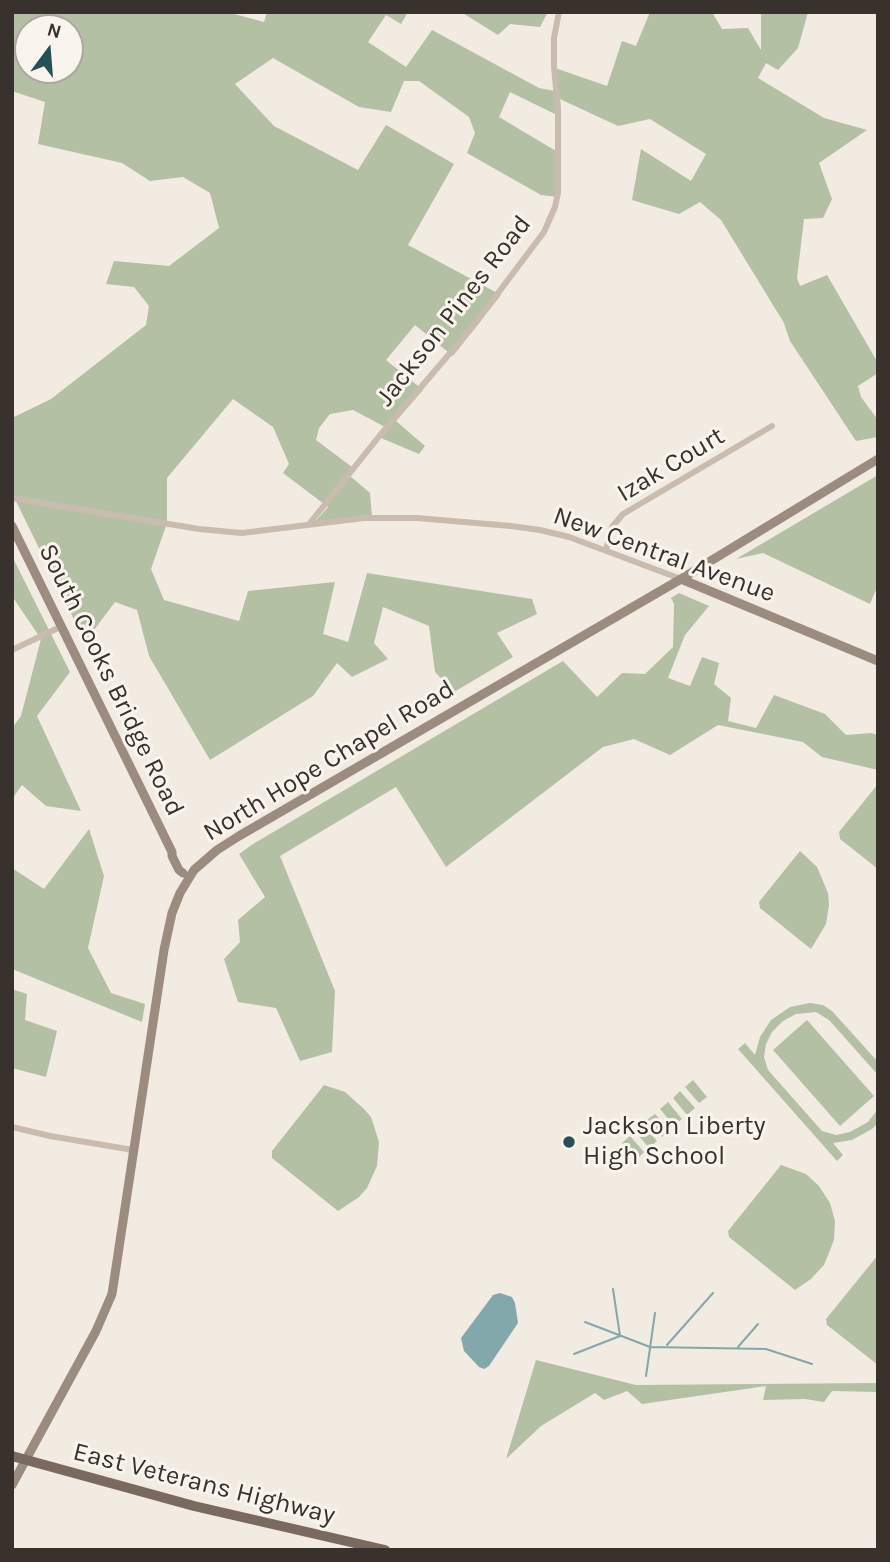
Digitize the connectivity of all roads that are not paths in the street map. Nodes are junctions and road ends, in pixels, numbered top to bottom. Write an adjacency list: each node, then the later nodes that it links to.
1 (559, 12): 5 (street, Jackson Pines Road)
2 (772, 426): 7 (street, Izak Court)
3 (878, 459): 8 (main road, North Hope Chapel Road)
4 (12, 498): 5 (street, New Central Avenue)
5 (310, 523): 7 (street, New Central Avenue)
6 (12, 526): 9 (main road, South Cooks Bridge Road)
7 (606, 550): 8 (street, New Central Avenue)
8 (681, 579): 11 (main road, New Central Avenue); 12 (main road, North Hope Chapel Road)
9 (60, 627): 10 (street); 12 (main road, South Cooks Bridge Road)
10 (12, 650)
11 (878, 661)
12 (185, 876): 14 (main road, North Hope Chapel Road)
13 (12, 1126): 14 (street)
14 (133, 1150): 16 (main road, North Hope Chapel Road)
15 (12, 1456): 16 (main road, East Veterans Highway)
16 (26, 1460): 17 (main road, North Hope Chapel Road); 18 (main road, East Veterans Highway)
17 (12, 1485)
18 (385, 1550)

